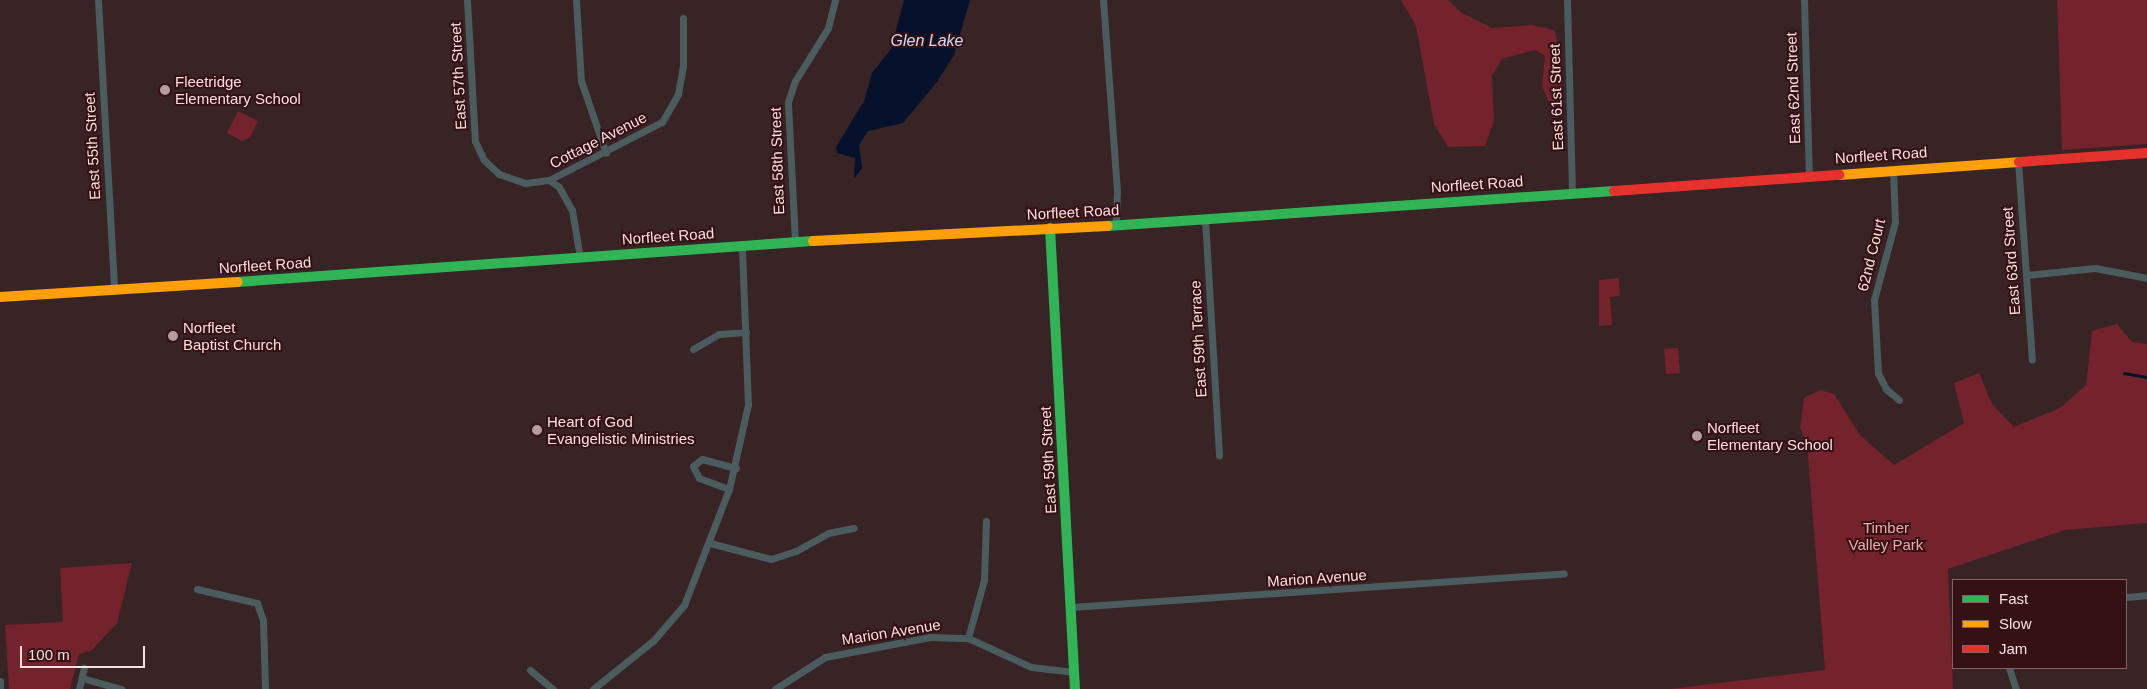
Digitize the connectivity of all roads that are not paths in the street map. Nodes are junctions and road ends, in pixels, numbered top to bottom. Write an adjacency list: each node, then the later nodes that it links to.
1 (98, 0): 25 (street, East 55th Street)
2 (467, 0): 9 (street, East 57th Street)
3 (576, 0): 10 (street)
4 (835, 0): 20 (street, East 58th Street)
5 (1102, 0): 18 (street)
6 (1567, 0): 16 (street, East 61st Street)
7 (1804, 0): 14 (street, East 62nd Street)
8 (683, 18): 10 (street, Cottage Avenue)
9 (479, 149): 15 (street, Cottage Avenue)
10 (606, 152): 15 (street, Cottage Avenue)
11 (2147, 153): 12 (street, Norfleet Road)
12 (2018, 161): 13 (street, Norfleet Road); 23 (street, East 63rd Street)
13 (1893, 170): 14 (street, Norfleet Road); 30 (street, 62nd Court)
14 (1809, 176): 16 (street, Norfleet Road)
15 (549, 180): 22 (street)
16 (1572, 192): 17 (street, Norfleet Road)
17 (1205, 219): 18 (street, Norfleet Road); 31 (street, East 59th Terrace)
18 (1116, 226): 19 (street, Norfleet Road)
19 (1050, 228): 20 (street, Norfleet Road); 41 (street, East 59th Street)
20 (795, 242): 21 (street, Norfleet Road)
21 (742, 246): 22 (street, Norfleet Road); 27 (street)
22 (580, 258): 25 (street, Norfleet Road)
23 (2026, 275): 24 (street); 29 (street, East 63rd Street)
24 (2147, 278)
25 (114, 290): 26 (street, Norfleet Road)
26 (0, 297)
27 (746, 332): 28 (street); 32 (street)
28 (693, 349)
29 (2032, 360)
30 (1899, 400)
31 (1219, 456)
32 (736, 468): 33 (street); 33 (street)
33 (729, 489): 36 (street)
34 (986, 521): 42 (street)
35 (854, 528): 36 (street)
36 (710, 543): 54 (street)
37 (1564, 572): 41 (street, Marion Avenue)
38 (197, 589): 52 (street)
39 (2147, 595): 40 (street)
40 (2127, 597)
41 (1070, 607): 46 (street, East 59th Street)
42 (968, 638): 46 (street, Marion Avenue); 55 (street, Marion Avenue)
43 (84, 668): 47 (street)
44 (2009, 669): 57 (street)
45 (530, 670): 53 (street)
46 (1074, 672): 56 (street, East 59th Street)
47 (82, 678): 50 (street); 51 (street)
48 (0, 681): 49 (street)
49 (0, 689)
50 (79, 689)
51 (121, 689)
52 (265, 689)
53 (553, 689)
54 (593, 689)
55 (775, 689)
56 (1075, 689)
57 (2016, 689)

